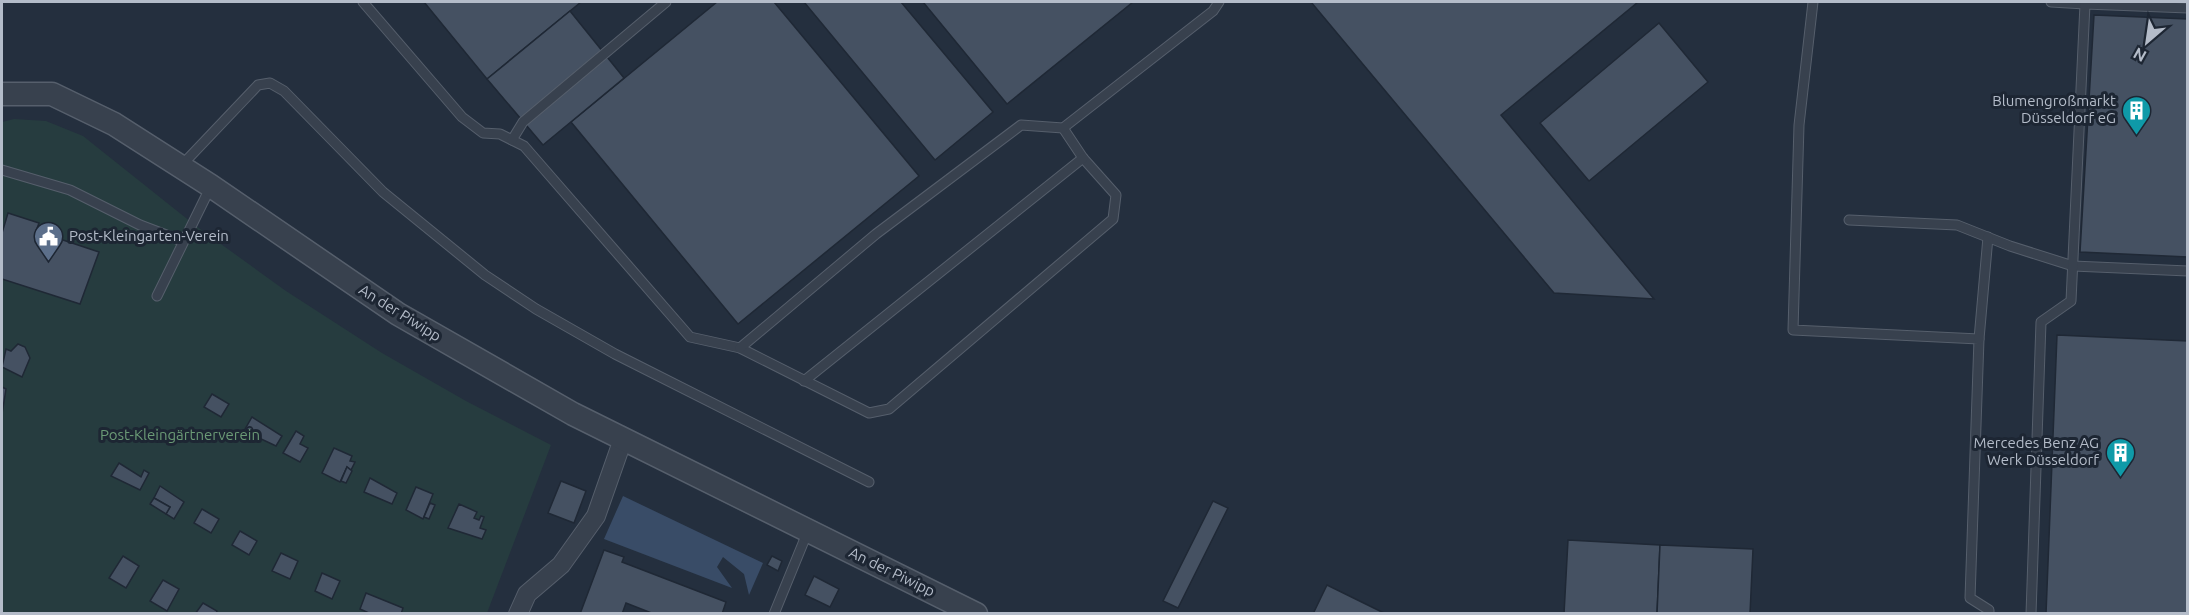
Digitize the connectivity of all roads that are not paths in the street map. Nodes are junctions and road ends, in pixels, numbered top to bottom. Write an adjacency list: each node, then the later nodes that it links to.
1 (363, 2): 10 (lane)
2 (666, 2): 10 (lane)
3 (1219, 2): 9 (lane)
4 (1813, 2): 21 (lane)
5 (2051, 2): 6 (lane)
6 (2085, 4): 7 (lane); 18 (lane)
7 (2187, 8)
8 (2, 94): 12 (street, An der Piwipp)
9 (1062, 128): 11 (lane); 22 (lane)
10 (512, 140): 22 (lane)
11 (1083, 158): 23 (lane); 23 (lane)
12 (179, 168): 14 (street, An der Piwipp); 25 (lane)
13 (2, 170): 17 (lane)
14 (211, 186): 17 (lane); 24 (street, An der Piwipp)
15 (1850, 220): 16 (lane)
16 (1988, 237): 18 (lane); 21 (lane)
17 (182, 241): 20 (lane)
18 (2073, 266): 19 (lane); 31 (lane)
19 (2187, 272)
20 (157, 296)
21 (1979, 339): 30 (lane)
22 (740, 348): 23 (lane)
23 (804, 381)
24 (623, 439): 26 (street, An der Piwipp); 27 (street)
25 (869, 482)
26 (808, 531): 28 (lane); 29 (street, An der Piwipp)
27 (518, 614)
28 (774, 614)
29 (976, 614)
30 (1989, 614)
31 (2031, 614)

